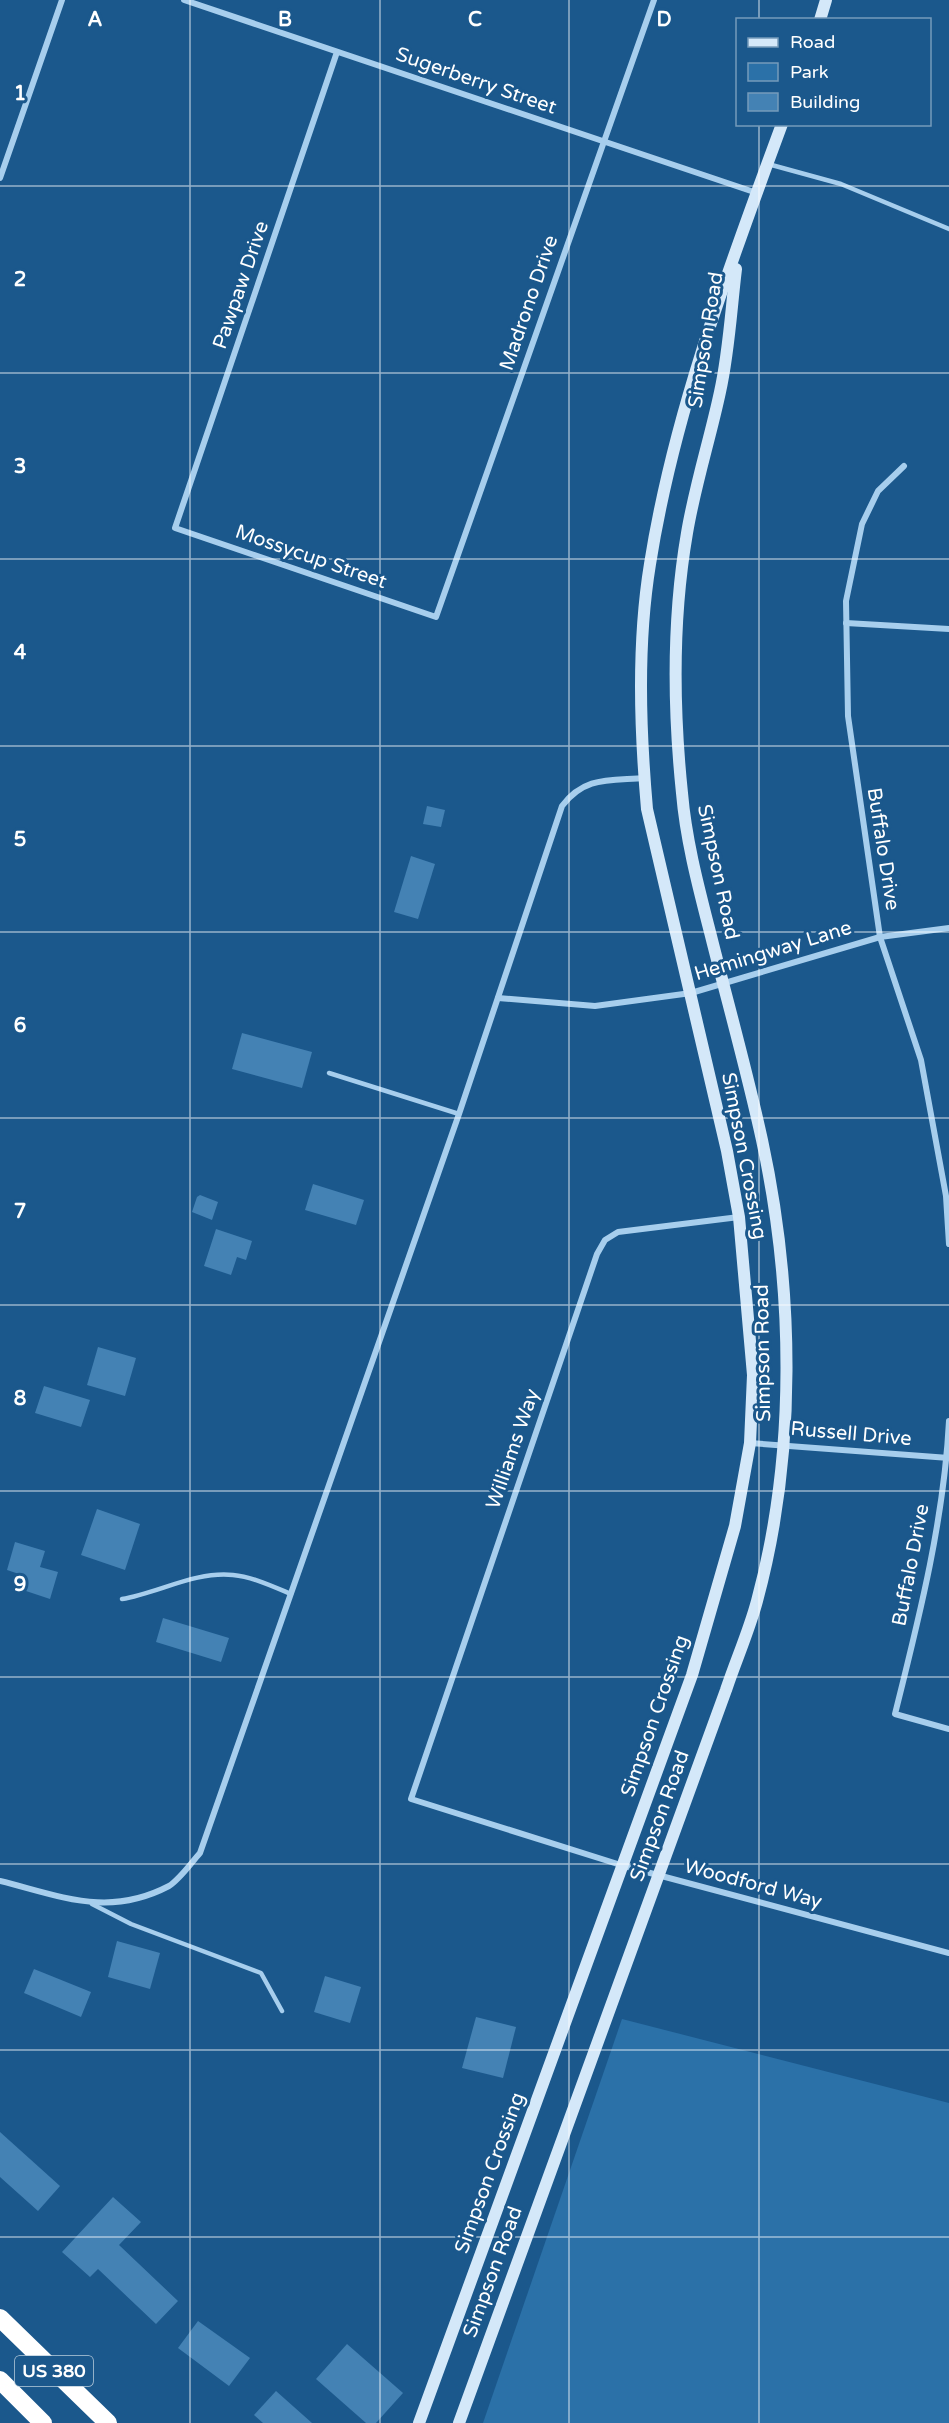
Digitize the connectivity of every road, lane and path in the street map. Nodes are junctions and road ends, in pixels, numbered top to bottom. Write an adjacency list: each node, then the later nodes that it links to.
1 (62, 0): 10 (street)
2 (184, 0): 6 (street, Sugerberry Street)
3 (654, 0): 8 (street, Madrono Drive)
4 (826, 0): 5 (street)
5 (821, 18)
6 (338, 52): 8 (street, Sugerberry Street); 15 (street, Pawpaw Drive)
7 (781, 126): 9 (street, Simpson Road)
8 (604, 142): 11 (street, Sugerberry Street); 16 (street, Madrono Drive)
9 (768, 164): 11 (street, Simpson Road); 12 (lane)
10 (0, 178)
11 (758, 193): 13 (street, Simpson Road)
12 (949, 229)
13 (740, 244): 19 (street, Simpson Road); 22 (street, Simpson Road)
14 (904, 466): 17 (street, Buffalo Drive)
15 (175, 528): 16 (street, Mossycup Street)
16 (436, 617)
17 (846, 623): 18 (street); 21 (street, Buffalo Drive)
18 (949, 629)
19 (645, 778): 23 (street, Simpson Road); 24 (street)
20 (949, 928): 21 (street, Hemingway Lane)
21 (879, 937): 22 (street, Hemingway Lane); 27 (street, Buffalo Drive)
22 (723, 984): 23 (street, Hemingway Lane); 32 (street, Simpson Road)
23 (691, 993): 24 (street, Hemingway Lane); 28 (street, Simpson Crossing)
24 (498, 998): 26 (street)
25 (329, 1073): 26 (lane)
26 (459, 1114): 34 (street)
27 (948, 1196): 29 (street, Buffalo Drive)
28 (740, 1217): 31 (street, Simpson Crossing); 37 (street, Williams Way)
29 (949, 1244)
30 (949, 1420): 33 (street, Buffalo Drive)
31 (750, 1443): 32 (street, Russell Drive); 38 (street, Simpson Crossing)
32 (783, 1445): 33 (street, Russell Drive); 39 (street, Simpson Road)
33 (948, 1458): 36 (street, Buffalo Drive)
34 (291, 1594): 35 (lane); 41 (street)
35 (122, 1599)
36 (949, 1729)
37 (411, 1799): 38 (street, Woodford Way)
38 (624, 1866): 39 (street, Woodford Way); 48 (street, Simpson Crossing)
39 (658, 1875): 42 (street, Woodford Way); 49 (street, Simpson Road)
40 (0, 1881): 41 (street)
41 (92, 1904): 43 (lane)
42 (949, 1953)
43 (282, 2011)
44 (0, 2318): 47 (highway, US 380)
45 (0, 2380): 46 (highway, US 380)
46 (43, 2423)
47 (108, 2423)
48 (419, 2423)
49 (459, 2423)

